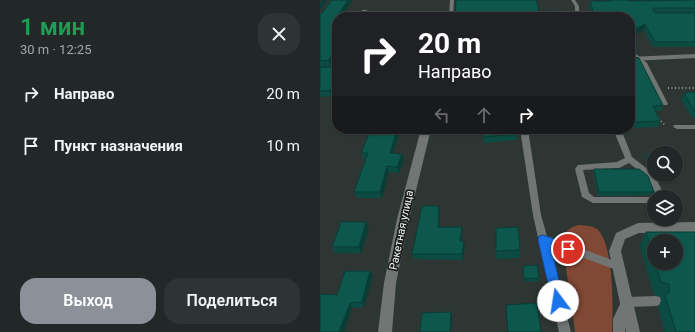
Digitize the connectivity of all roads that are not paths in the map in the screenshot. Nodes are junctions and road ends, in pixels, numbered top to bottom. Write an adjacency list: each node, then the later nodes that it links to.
1 (452, 0): 3 (lane)
2 (573, 0): 4 (lane)
3 (451, 12)
4 (578, 12)
5 (635, 55): 8 (lane)
6 (695, 56): 8 (street)
7 (635, 59): 8 (street)
8 (640, 59): 9 (lane)
9 (665, 104)
10 (677, 127): 11 (lane)
11 (695, 127)
12 (425, 134): 23 (street, Ракетная улица)
13 (525, 134): 19 (lane)
14 (619, 134): 15 (lane)
15 (629, 159): 16 (lane); 17 (lane)
16 (658, 190)
17 (647, 200)
18 (695, 227): 20 (street)
19 (543, 240): 20 (lane); 24 (lane)
20 (619, 267): 22 (street)
21 (656, 301): 22 (lane)
22 (627, 302): 25 (lane); 26 (street)
23 (385, 332)
24 (565, 332)
25 (619, 332)
26 (633, 332)

